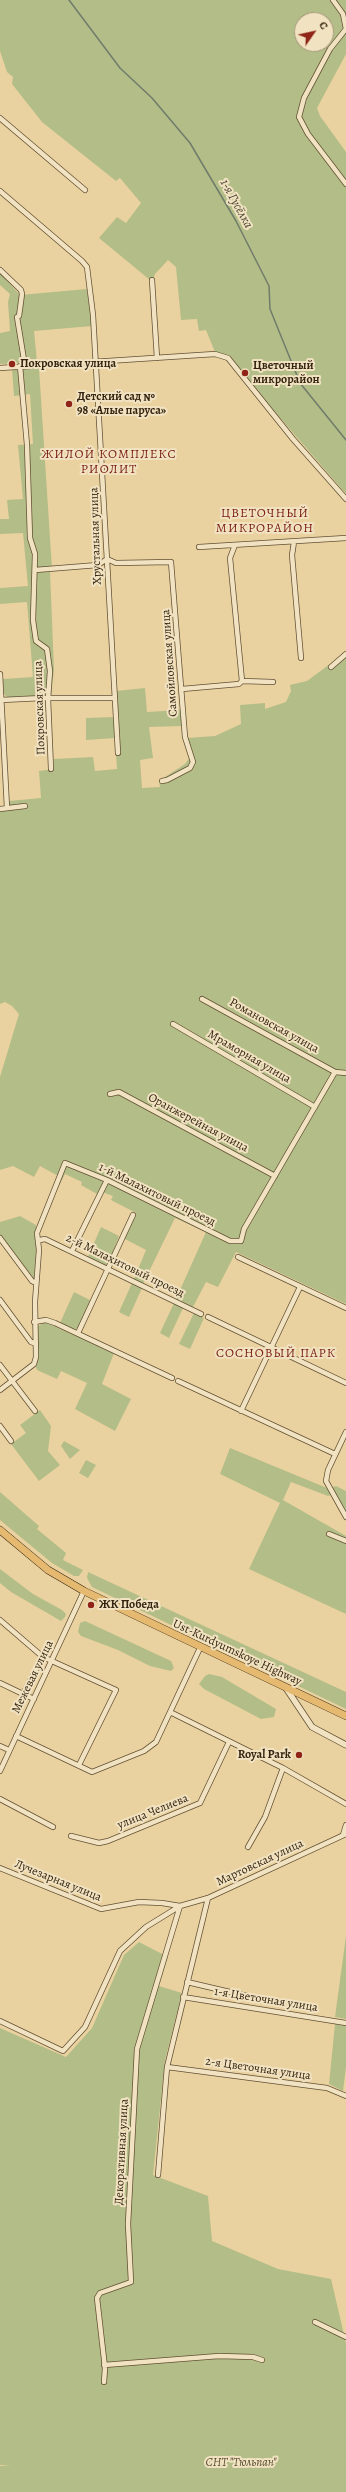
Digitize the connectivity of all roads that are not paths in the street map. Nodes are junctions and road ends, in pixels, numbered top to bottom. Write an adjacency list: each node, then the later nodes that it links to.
1 (333, 0): 3 (street)
2 (0, 118): 4 (street)
3 (346, 184)
4 (85, 190)
5 (0, 191): 9 (street, Хрустальная улица)
6 (0, 270): 10 (street, Покровская улица)
7 (152, 280): 8 (street)
8 (157, 358): 9 (street); 12 (street)
9 (95, 362): 10 (street); 17 (street, Хрустальная улица)
10 (22, 366): 11 (street); 18 (street, Покровская улица)
11 (0, 368)
12 (346, 499)
13 (346, 538): 14 (street)
14 (294, 542): 15 (street); 20 (street)
15 (235, 545): 16 (street); 23 (street)
16 (199, 547)
17 (107, 559): 18 (street); 25 (street, Самойловская улица); 26 (street, Хрустальная улица)
18 (35, 570): 27 (street, Покровская улица)
19 (346, 654): 21 (street)
20 (301, 658)
21 (331, 667)
22 (0, 674): 28 (street)
23 (242, 681): 24 (street); 25 (street)
24 (273, 682)
25 (182, 689): 31 (street, Самойловская улица)
26 (115, 698): 27 (street); 29 (street, Хрустальная улица)
27 (48, 699): 28 (street); 30 (street, Покровская улица)
28 (1, 700): 33 (street)
29 (118, 753)
30 (52, 769)
31 (162, 781)
32 (25, 806): 33 (street)
33 (7, 808): 34 (street)
34 (0, 809)
35 (202, 999): 37 (street, Романовская улица)
36 (173, 1024): 40 (street, Мраморная улица)
37 (335, 1072): 38 (street); 40 (street)
38 (346, 1073)
39 (110, 1094): 41 (street, Оранжерейная улица)
40 (315, 1107): 41 (street)
41 (275, 1176): 42 (street, 1-й Малахитовый проезд)
42 (107, 1180): 45 (street, 1-й Малахитовый проезд); 46 (street)
43 (133, 1215): 48 (street)
44 (0, 1238): 49 (street)
45 (40, 1240): 46 (street, 2-й Малахитовый проезд); 49 (street)
46 (72, 1251): 48 (street, 2-й Малахитовый проезд)
47 (238, 1257): 50 (street)
48 (108, 1269): 53 (street, 2-й Малахитовый проезд); 56 (street)
49 (36, 1283): 55 (street)
50 (300, 1287): 52 (street); 58 (street)
51 (0, 1300): 57 (street)
52 (346, 1308)
53 (201, 1314)
54 (208, 1317): 58 (street)
55 (34, 1322): 56 (street); 57 (street)
56 (78, 1333): 60 (street)
57 (34, 1343): 62 (street)
58 (271, 1347): 63 (street); 66 (street)
59 (0, 1365): 62 (street)
60 (172, 1378)
61 (178, 1381): 66 (street)
62 (12, 1382): 64 (street); 65 (street)
63 (346, 1383)
64 (0, 1390)
65 (35, 1411)
66 (242, 1411): 70 (street)
67 (0, 1426): 69 (street)
68 (346, 1432): 70 (street)
69 (11, 1442)
70 (335, 1454): 71 (street)
71 (346, 1517)
72 (0, 1530): 75 (main road, Ust-Kurdyumskoye Highway)
73 (329, 1534): 74 (street)
74 (346, 1541)
75 (84, 1592): 77 (main road, Ust-Kurdyumskoye Highway); 79 (street, Межевая улица)
76 (0, 1620): 78 (street)
77 (200, 1648): 81 (main road, Ust-Kurdyumskoye Highway); 84 (street)
78 (43, 1656): 79 (street); 82 (street)
79 (53, 1660): 83 (street, Межевая улица); 91 (street)
80 (0, 1683): 82 (street)
81 (286, 1688): 85 (main road, Ust-Kurdyumskoye Highway); 88 (street)
82 (23, 1694): 83 (street)
83 (34, 1699): 86 (street, Межевая улица)
84 (170, 1712): 87 (street); 91 (street)
85 (346, 1716)
86 (16, 1736): 90 (street, Межевая улица); 91 (street)
87 (229, 1742): 92 (street); 99 (street, улица Челиева)
88 (346, 1745)
89 (0, 1746): 90 (street)
90 (9, 1750): 93 (street, Межевая улица)
91 (79, 1765)
92 (283, 1768): 95 (street); 100 (street)
93 (0, 1771)
94 (0, 1800): 97 (street)
95 (346, 1804)
96 (346, 1825): 98 (street)
97 (53, 1827)
98 (345, 1835): 102 (street, Мартовская улица)
99 (71, 1836)
100 (248, 1847)
101 (0, 1868): 103 (street, Лучезарная улица)
102 (208, 1898): 103 (street, Мартовская улица); 104 (street)
103 (180, 1906): 107 (street); 115 (street, Декоративная улица)
104 (187, 1982): 105 (street); 106 (street)
105 (247, 1996)
106 (184, 1997): 108 (street, 1-я Цветочная улица); 109 (street)
107 (0, 2021)
108 (346, 2023)
109 (167, 2067): 110 (street, 2-я Цветочная улица); 111 (street)
110 (346, 2096)
111 (158, 2175)
112 (315, 2322): 113 (street)
113 (346, 2337)
114 (262, 2360): 115 (street)
115 (104, 2365): 116 (street, Декоративная улица)
116 (104, 2382)

